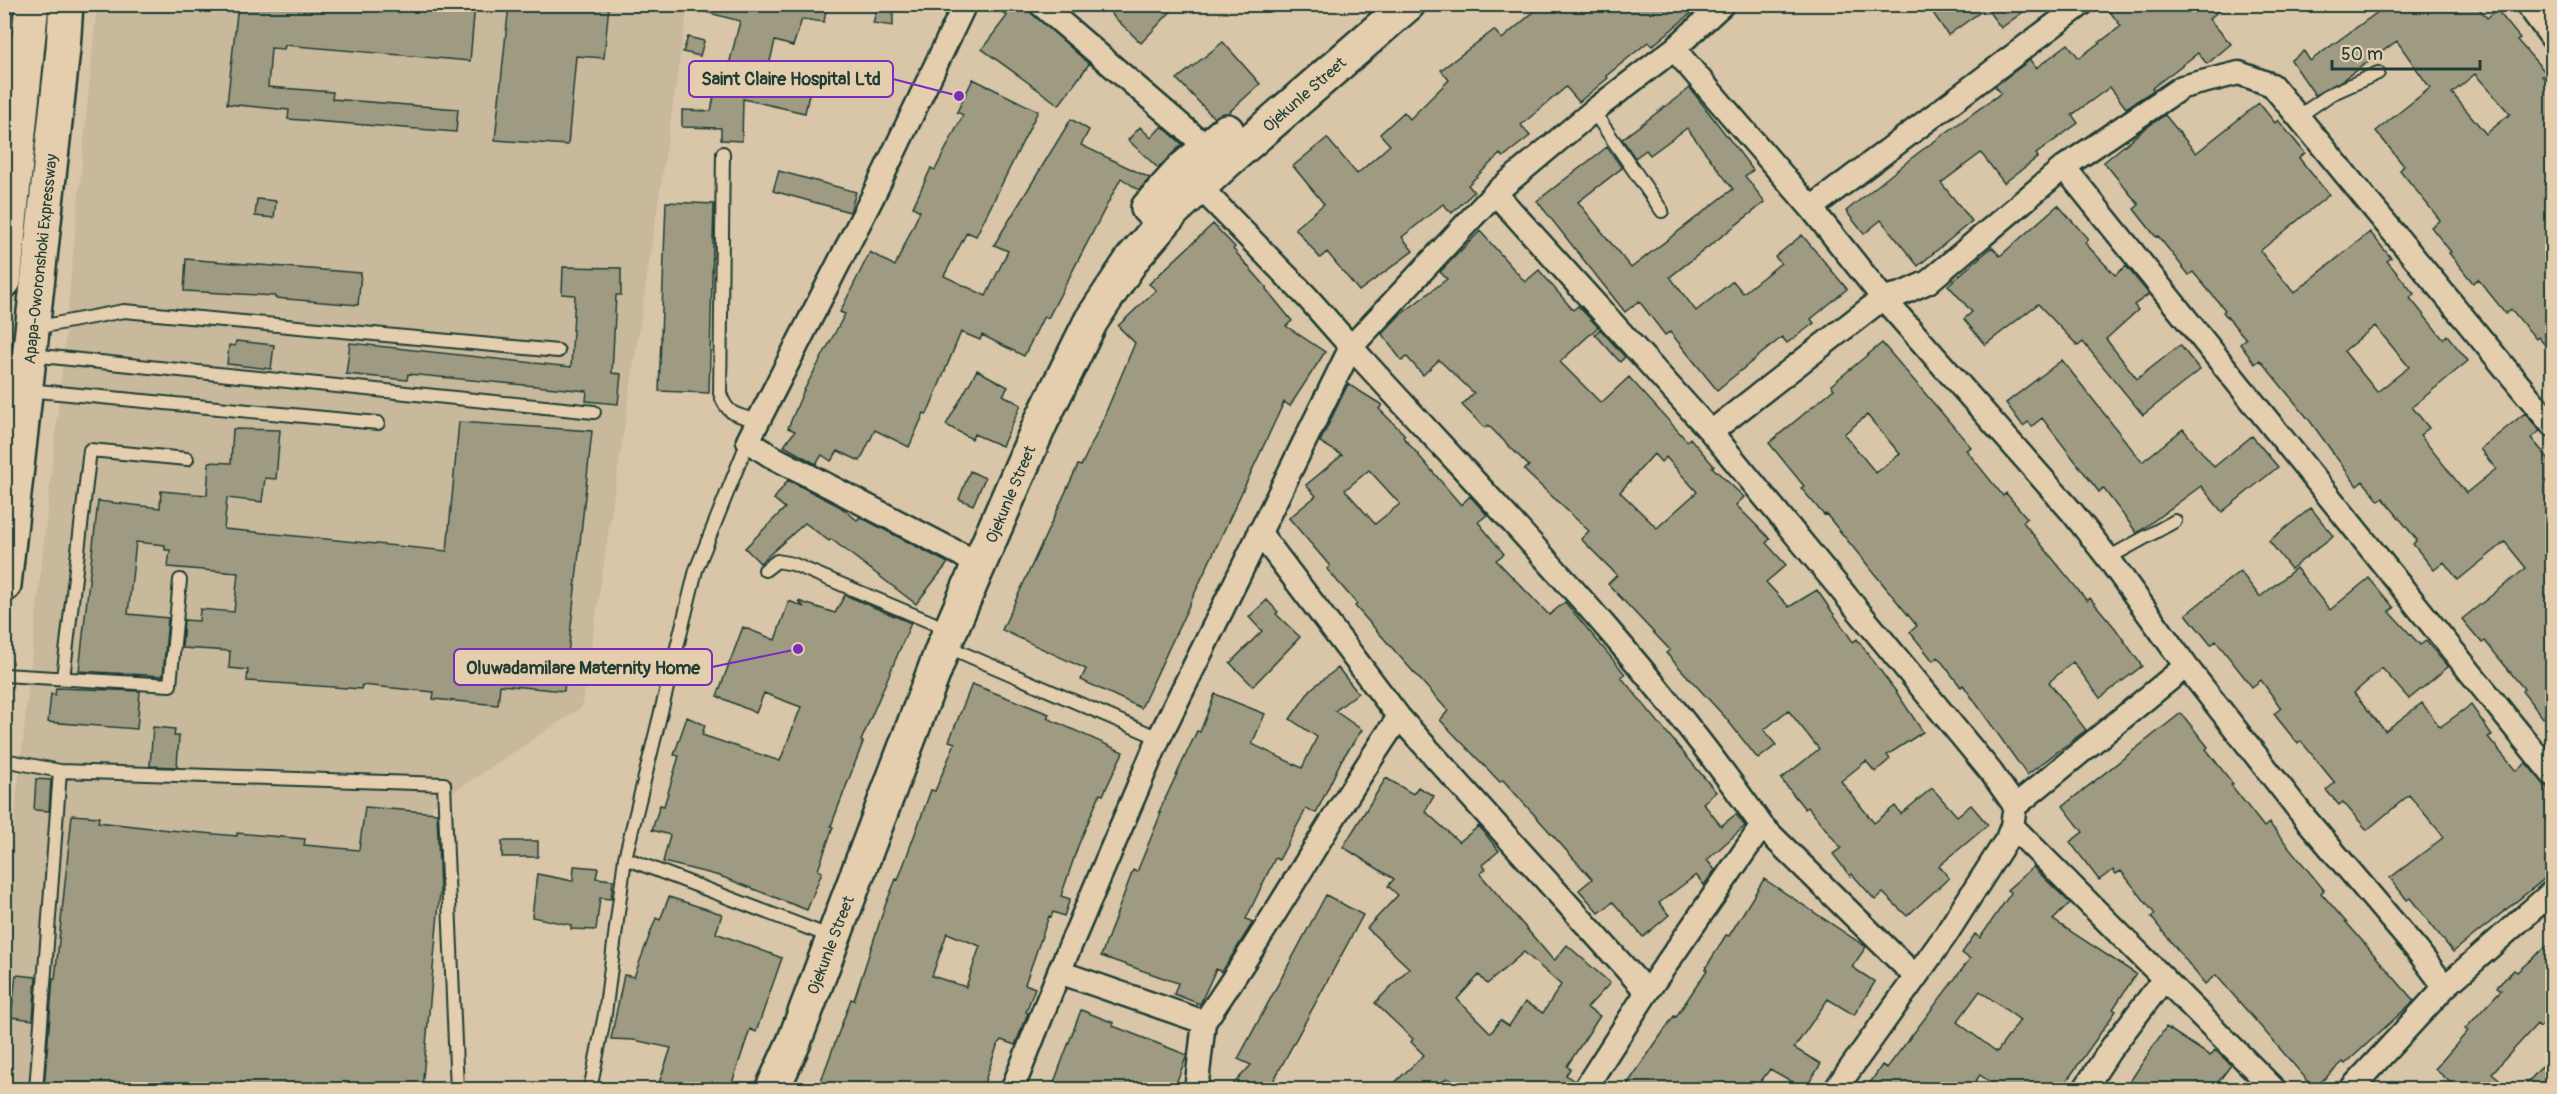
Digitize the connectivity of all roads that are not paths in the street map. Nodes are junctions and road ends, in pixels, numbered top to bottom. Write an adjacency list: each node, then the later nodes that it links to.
1 (32, 4): 22 (main road, Apapa-Oworonshoki Expressway)
2 (66, 4): 24 (main road, Apapa-Oworonshoki Expressway)
3 (965, 4): 29 (street)
4 (1374, 4): 16 (main road, Ojekunle Street)
5 (1408, 4): 16 (main road, Ojekunle Street)
6 (1723, 4): 11 (street)
7 (2082, 4): 20 (street)
8 (2527, 4): 10 (street)
9 (1049, 7): 16 (street)
10 (2553, 38)
11 (1674, 49): 13 (street); 20 (street)
12 (2378, 73): 14 (lane)
13 (1593, 111): 19 (street); 21 (lane)
14 (2299, 116): 17 (street); 31 (street)
15 (723, 153): 29 (lane)
16 (1217, 155): 18 (main road, Ojekunle Street)
17 (2064, 167): 23 (street); 50 (street)
18 (1191, 178): 25 (street); 38 (main road, Ojekunle Street)
19 (1495, 193): 25 (street); 32 (street)
20 (1811, 208): 23 (street)
21 (1662, 212)
22 (4, 280)
23 (1882, 298): 32 (street); 37 (street)
24 (31, 342): 26 (lane); 27 (main road, Apapa-Oworonshoki Expressway); 28 (lane)
25 (1351, 347): 36 (street); 52 (street)
26 (558, 351)
27 (26, 390): 30 (lane); 41 (main road, Apapa-Oworonshoki Expressway)
28 (594, 412)
29 (759, 421): 33 (street)
30 (378, 423)
31 (2553, 425)
32 (1711, 432): 51 (street)
33 (748, 441): 38 (street); 53 (lane)
34 (187, 459): 45 (lane)
35 (2175, 521): 37 (lane)
36 (1259, 532): 46 (street); 47 (street)
37 (2108, 558): 43 (street)
38 (970, 561): 42 (main road, Ojekunle Street)
39 (765, 570): 42 (lane)
40 (180, 580): 45 (lane)
41 (4, 585)
42 (938, 634): 47 (lane); 55 (main road, Ojekunle Street); 66 (main road, Ojekunle Street)
43 (2186, 666): 51 (street); 59 (street)
44 (4, 675): 45 (lane)
45 (63, 678)
46 (1399, 717): 60 (street); 61 (street)
47 (1159, 738): 56 (street)
48 (4, 760): 49 (lane)
49 (60, 771): 62 (lane); 63 (lane)
50 (2553, 774)
51 (2013, 816): 57 (street); 58 (street)
52 (1762, 826): 57 (street); 60 (street)
53 (625, 858): 55 (lane); 64 (lane)
54 (2553, 892): 59 (street)
55 (820, 933): 65 (main road, Ojekunle Street)
56 (1059, 972): 61 (street); 67 (street)
57 (1916, 976): 70 (street)
58 (2164, 979): 71 (street); 72 (street)
59 (2445, 987): 73 (street)
60 (1647, 992): 69 (street)
61 (1204, 1022): 68 (street)
62 (36, 1089)
63 (458, 1089)
64 (590, 1089)
65 (753, 1089)
66 (772, 1089)
67 (1012, 1089)
68 (1197, 1089)
69 (1584, 1089)
70 (1835, 1089)
71 (2084, 1089)
72 (2275, 1089)
73 (2350, 1089)

